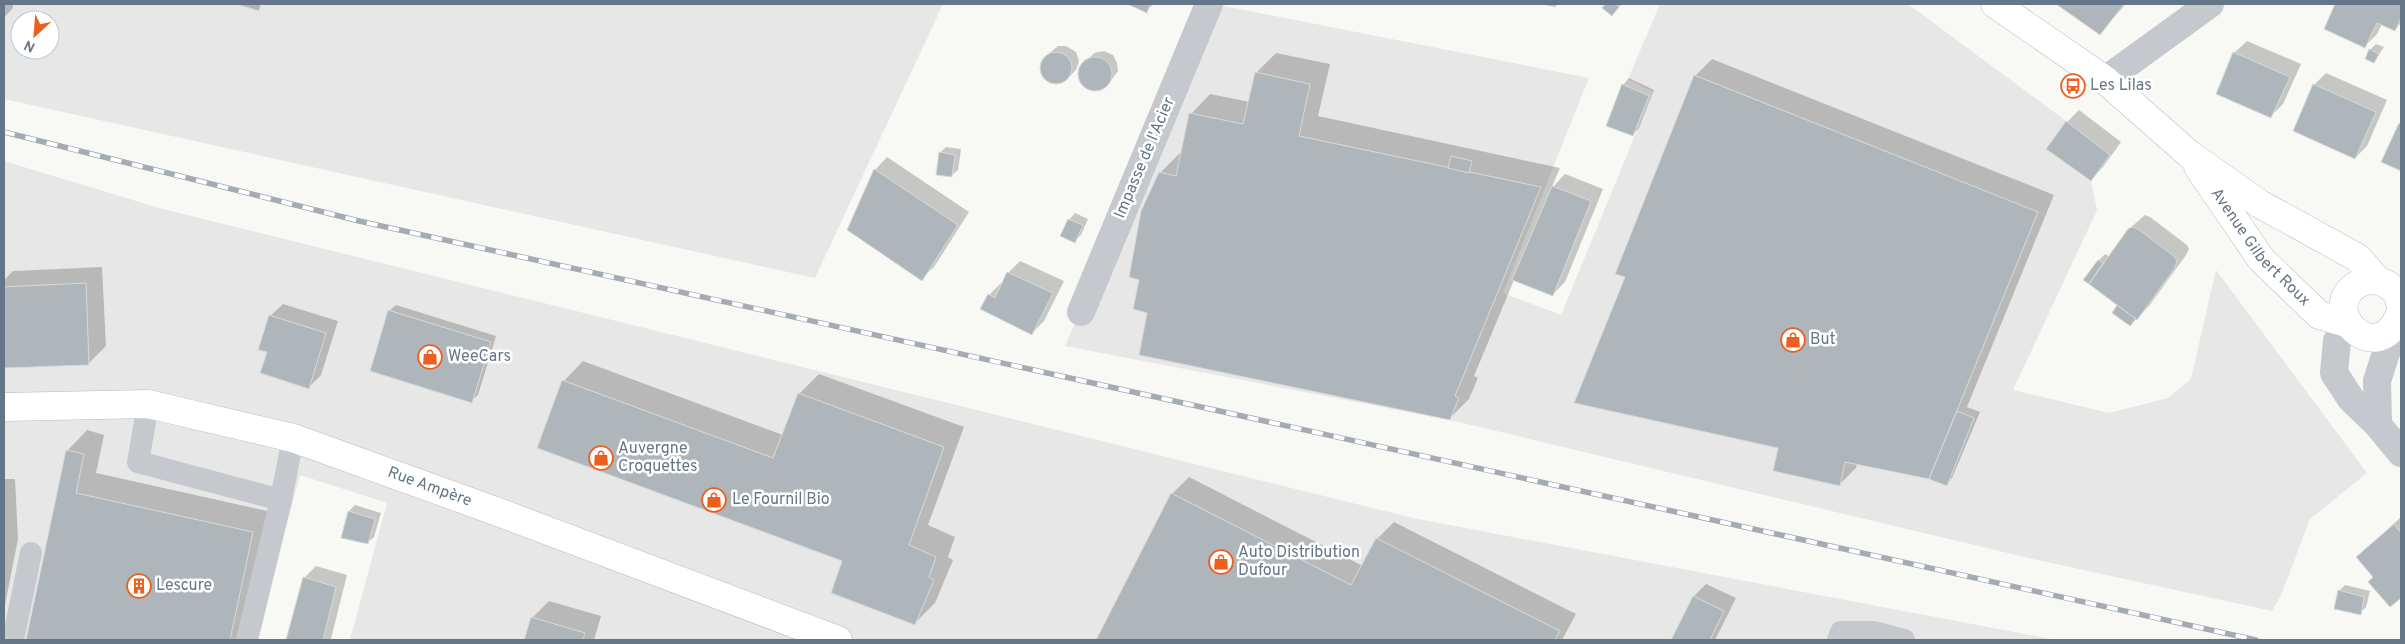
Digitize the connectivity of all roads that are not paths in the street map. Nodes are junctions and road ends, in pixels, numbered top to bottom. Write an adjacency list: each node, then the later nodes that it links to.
1 (1209, 4): 7 (street, Impasse de l'Acier)
2 (1995, 4): 4 (main road, Avenue Gilbert Roux)
3 (2210, 4): 4 (street)
4 (2105, 80): 5 (main road, Avenue Gilbert Roux)
5 (2189, 154): 6 (main road, Avenue Gilbert Roux); 8 (main road, Avenue Gilbert Roux)
6 (2388, 281): 9 (main road); 10 (main road)
7 (1081, 312)
8 (2319, 315): 10 (main road, Avenue Gilbert Roux); 11 (street)
9 (2399, 320): 10 (main road); 14 (street)
10 (2348, 325): 11 (street)
11 (2334, 373): 14 (street)
12 (148, 404): 13 (main road, Rue Ampère); 15 (main road, Rue Ampère); 17 (lane)
13 (4, 407)
14 (2378, 425): 16 (street)
15 (293, 438): 17 (lane); 21 (main road, Rue Ampère)
16 (2401, 453)
17 (281, 500): 20 (lane)
18 (31, 553): 19 (lane)
19 (13, 640)
20 (247, 640)
21 (838, 640)
22 (1838, 640): 23 (lane)
23 (1904, 640)

